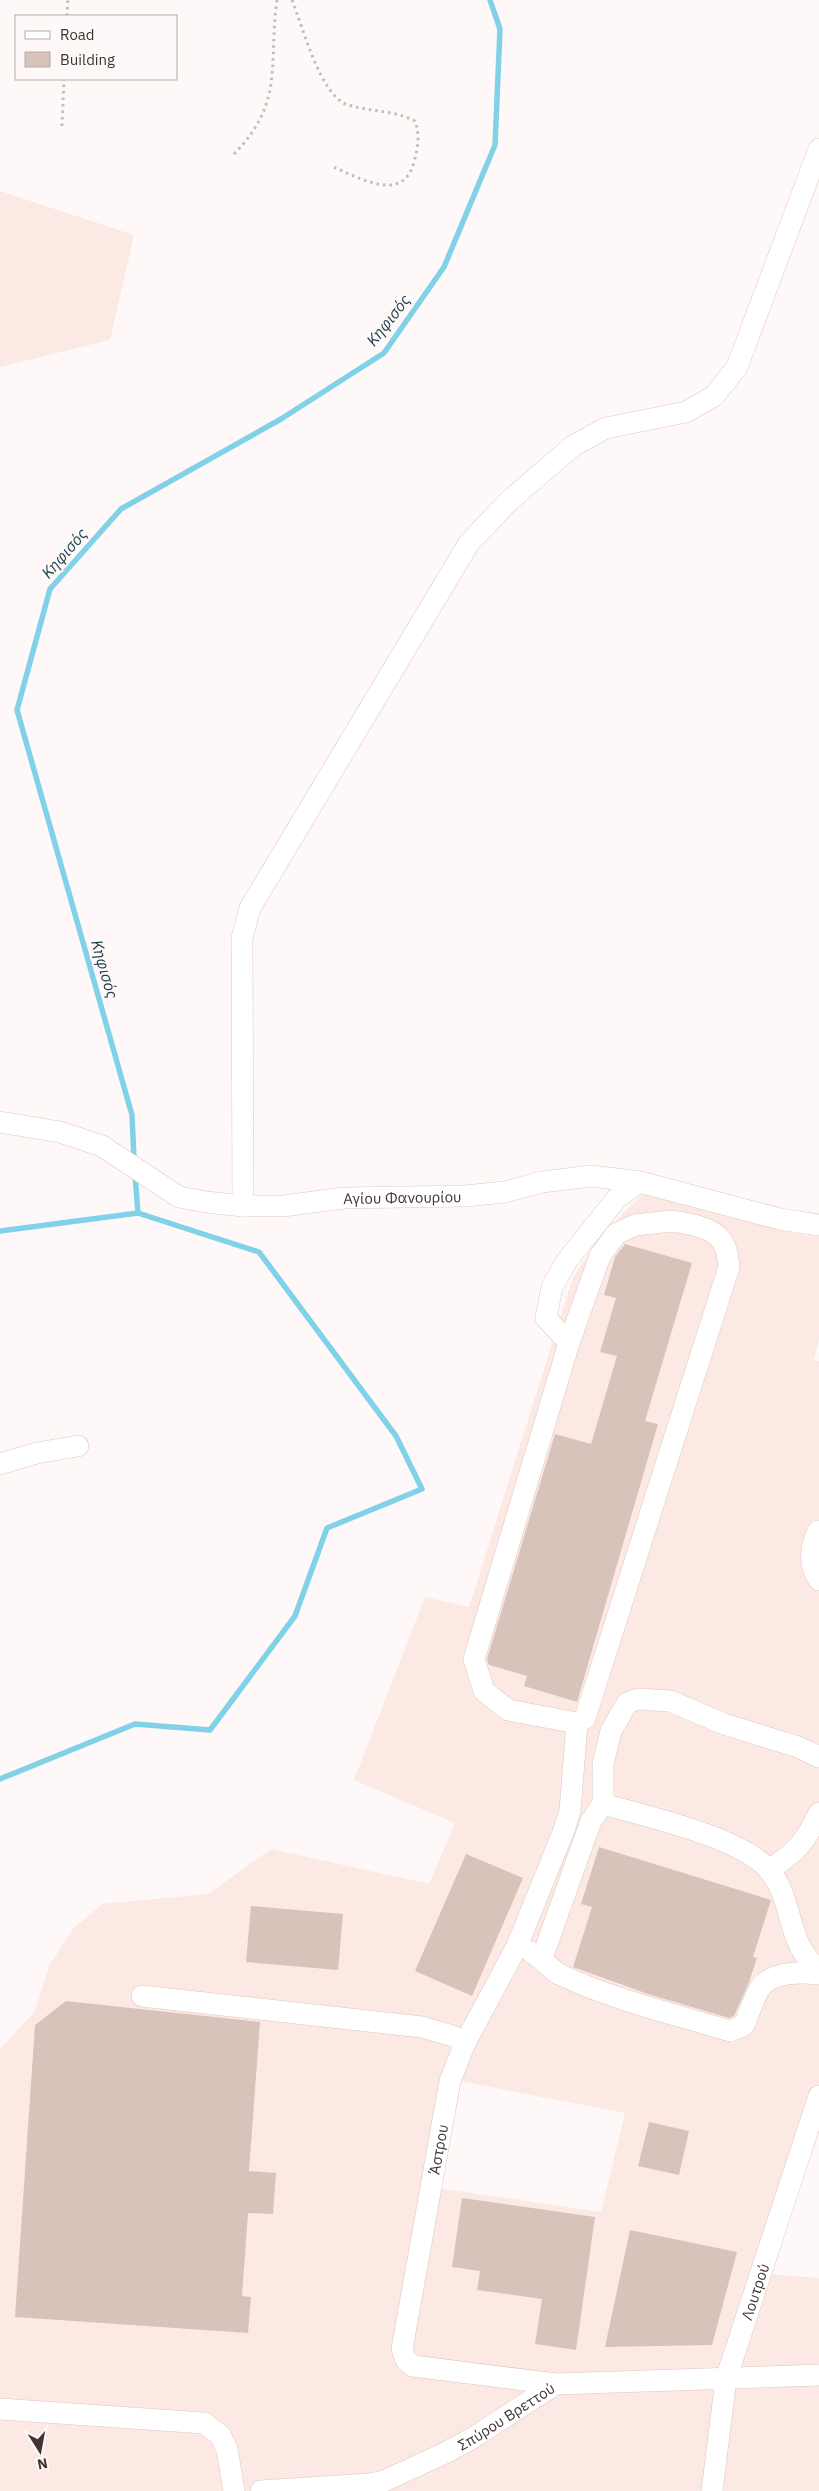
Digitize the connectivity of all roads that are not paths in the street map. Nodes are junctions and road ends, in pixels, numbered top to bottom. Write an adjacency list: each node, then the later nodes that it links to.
1 (819, 149): 4 (street)
2 (0, 1122): 4 (street, Αγίου Φανουρίου)
3 (640, 1182): 4 (street, Αγίου Φανουρίου); 5 (street, Αγίου Φανουρίου); 6 (street)
4 (243, 1206)
5 (819, 1225)
6 (570, 1343): 11 (street); 11 (street)
7 (78, 1446): 8 (street)
8 (0, 1464)
9 (818, 1531): 10 (street)
10 (819, 1580)
11 (577, 1723): 16 (street, Άστρου)
12 (819, 1757): 13 (street)
13 (603, 1804): 15 (street); 17 (street)
14 (819, 1813): 15 (street)
15 (769, 1870): 18 (street)
16 (517, 1946): 17 (street); 20 (street, Άστρου)
17 (542, 1958): 18 (street)
18 (819, 1973)
19 (142, 1996): 20 (street)
20 (465, 2043): 24 (street, Άστρου)
21 (819, 2096): 23 (street, Λουτρού)
22 (819, 2375): 23 (street, Σπύρου Βρεττού)
23 (726, 2379): 24 (street, Σπύρου Βρεττού); 29 (street, Λουτρού)
24 (556, 2384): 26 (street, Σπύρου Βρεττού)
25 (0, 2410): 27 (street)
26 (370, 2488): 28 (street, Σπύρου Βρεττού)
27 (234, 2491)
28 (261, 2491)
29 (712, 2491)

